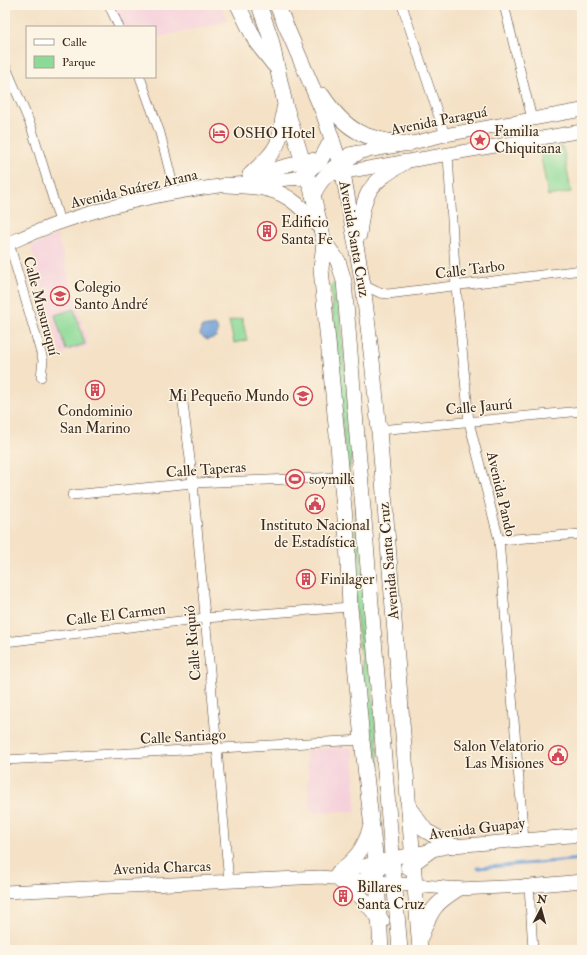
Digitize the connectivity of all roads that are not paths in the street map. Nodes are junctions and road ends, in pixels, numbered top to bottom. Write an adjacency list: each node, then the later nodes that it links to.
1 (109, 5): 7 (street)
2 (238, 5): 9 (main road)
3 (259, 5): 9 (main road, Avenida Santa Cruz)
4 (278, 5): 10 (main road)
5 (402, 5): 16 (street)
6 (504, 5): 14 (street)
7 (119, 26)
8 (5, 65): 30 (street)
9 (276, 67): 12 (main road, Avenida Santa Cruz)
10 (307, 73): 17 (main road, Avenida Santa Cruz); 18 (main road)
11 (140, 78): 28 (street)
12 (285, 104): 24 (main road, Avenida Santa Cruz); 25 (main road)
13 (582, 110): 14 (main road, Avenida Paraguá)
14 (532, 119): 16 (main road, Avenida Paraguá)
15 (582, 131): 20 (main road)
16 (445, 135): 18 (main road, Avenida Paraguá)
17 (332, 139): 21 (main road); 23 (main road, Avenida Santa Cruz)
18 (408, 144): 19 (main road, Avenida Paraguá)
19 (358, 153): 23 (main road)
20 (448, 155): 22 (main road); 36 (street, Avenida Pando)
21 (322, 158): 23 (main road); 24 (main road)
22 (404, 162): 23 (main road); 33 (main road)
23 (340, 164): 26 (main road); 33 (main road, Avenida Santa Cruz)
24 (303, 172): 25 (main road, Avenida Suárez Arana); 26 (main road); 27 (main road, Avenida Suárez Arana); 29 (main road, Avenida Santa Cruz)
25 (250, 175): 27 (main road, Avenida Suárez Arana)
26 (325, 175): 29 (main road)
27 (226, 185): 28 (main road, Avenida Suárez Arana); 31 (main road)
28 (175, 193): 30 (main road, Avenida Suárez Arana)
29 (313, 195): 31 (main road, Avenida Santa Cruz)
30 (60, 222): 32 (main road, Avenida Suárez Arana)
31 (322, 235): 42 (main road, Avenida Santa Cruz); 43 (main road, Avenida Santa Cruz)
32 (7, 244): 37 (street, Calle Musuruquí)
33 (357, 256): 35 (main road, Avenida Santa Cruz)
34 (582, 270): 36 (street, Calle Tarbo)
35 (363, 285): 36 (street, Calle Tarbo); 41 (main road, Avenida Santa Cruz)
36 (456, 286): 40 (street, Avenida Pando)
37 (41, 378)
38 (183, 403): 44 (street, Calle Riquió)
39 (582, 411): 40 (street, Calle Jaurú)
40 (469, 422): 41 (street, Calle Jaurú); 48 (street, Avenida Pando)
41 (379, 430): 55 (main road, Avenida Santa Cruz)
42 (359, 449): 47 (main road); 63 (main road, Avenida Santa Cruz)
43 (341, 477): 44 (street, Calle Taperas); 47 (main road, Avenida Santa Cruz)
44 (193, 484): 45 (street, Calle Taperas); 50 (street, Calle Riquió)
45 (72, 495)
46 (582, 534): 48 (street)
47 (347, 539): 49 (main road, Avenida Santa Cruz)
48 (499, 540): 59 (street, Avenida Pando)
49 (350, 607): 50 (street, Calle El Carmen); 52 (main road, Avenida Santa Cruz)
50 (205, 618): 51 (street, Calle El Carmen); 53 (street, Calle Riquió)
51 (5, 642)
52 (362, 740): 53 (street, Calle Santiago); 56 (main road, Avenida Santa Cruz)
53 (216, 749): 54 (street, Calle Santiago); 66 (street, Calle Riquió)
54 (5, 760)
55 (408, 807): 57 (main road, Avenida Santa Cruz); 60 (main road)
56 (372, 823): 63 (main road, Avenida Santa Cruz); 64 (main road)
57 (411, 834): 62 (main road, Avenida Santa Cruz); 63 (main road)
58 (582, 835): 59 (main road, Avenida Guapay)
59 (524, 840): 60 (main road, Avenida Guapay)
60 (453, 846): 61 (main road, Avenida Guapay)
61 (431, 850): 62 (main road)
62 (414, 858): 63 (main road, Avenida Guapay); 67 (main road); 68 (main road, Avenida Santa Cruz)
63 (381, 867): 64 (main road, Avenida Charcas); 64 (main road, Avenida Charcas); 67 (main road, Avenida Santa Cruz); 67 (main road); 72 (main road, Avenida Santa Cruz)
64 (338, 876): 66 (main road, Avenida Charcas); 72 (main road)
65 (582, 881): 69 (main road)
66 (229, 882): 71 (main road, Avenida Charcas)
67 (397, 884): 68 (main road); 73 (main road, Avenida Santa Cruz)
68 (416, 885): 70 (main road); 74 (main road, Avenida Santa Cruz)
69 (529, 886): 70 (main road); 76 (street)
70 (458, 888): 74 (main road)
71 (5, 892)
72 (380, 918): 73 (main road); 75 (main road, Avenida Santa Cruz)
73 (399, 944)
74 (420, 944)
75 (381, 950)
76 (533, 950)

